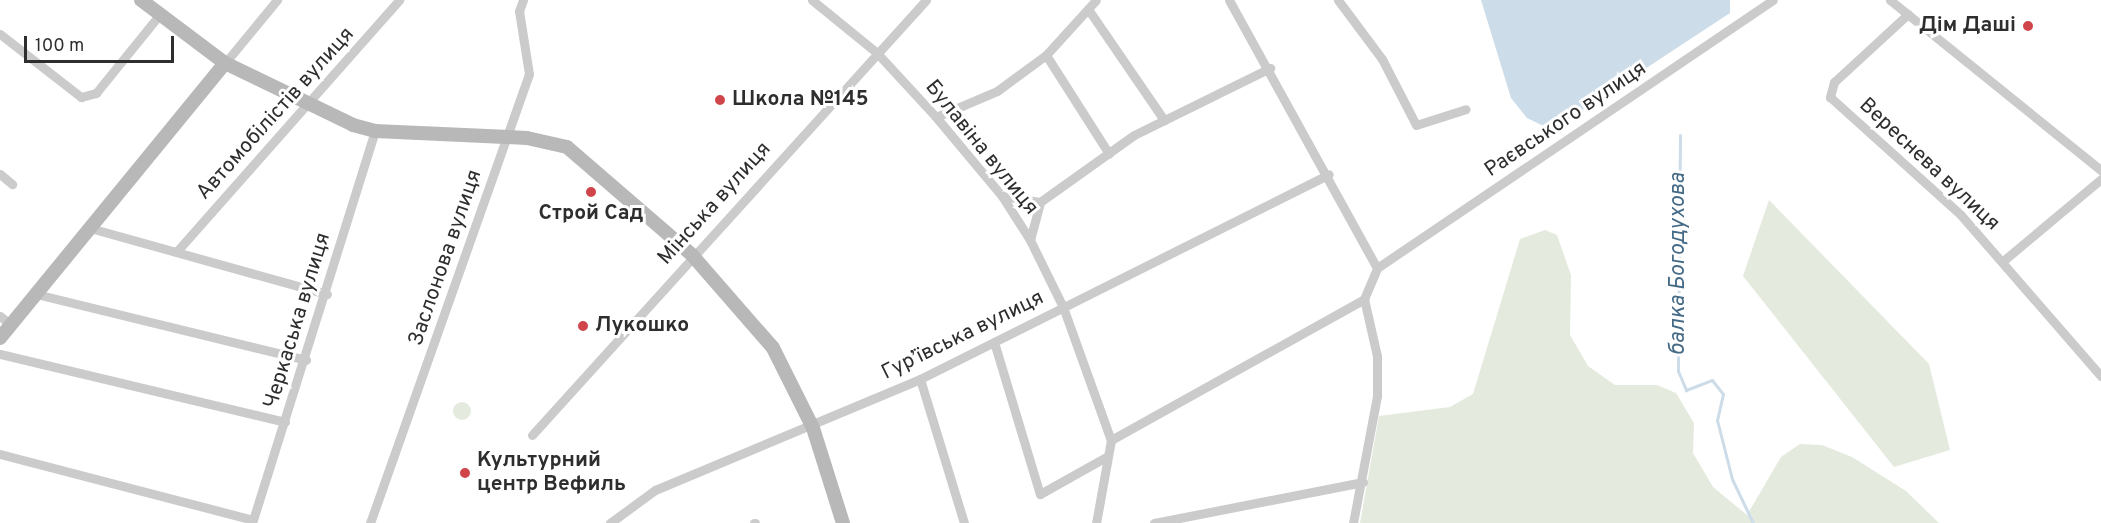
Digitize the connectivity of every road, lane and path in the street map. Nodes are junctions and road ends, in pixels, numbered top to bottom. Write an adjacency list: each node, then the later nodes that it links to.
1 (141, 0): 13 (main road)
2 (277, 0): 18 (street)
3 (399, 0): 20 (street, Автомобілістів вулиця)
4 (523, 0): 25 (street, Заслонова вулиця)
5 (812, 0): 16 (street, Булавіна вулиця)
6 (927, 0): 16 (street, Мінська вулиця)
7 (1096, 0): 12 (street)
8 (1229, 0): 19 (street)
9 (1338, 0): 21 (street)
10 (1773, 0): 39 (street, Раєвського вулиця)
11 (1890, 0): 14 (street)
12 (1088, 9): 17 (street); 23 (street)
13 (160, 14): 15 (street); 18 (main road)
14 (1908, 14): 27 (street); 38 (street, Вереснева вулиця)
15 (0, 34)
16 (878, 53): 22 (street, Булавіна вулиця); 37 (street, Мінська вулиця)
17 (1046, 55): 22 (street); 26 (street)
18 (225, 63): 20 (main road); 34 (main road)
19 (1270, 68): 23 (street); 29 (street)
20 (311, 104): 24 (main road); 36 (street, Автомобілістів вулиця)
21 (1466, 109)
22 (936, 117): 32 (street, Булавіна вулиця)
23 (1164, 120): 26 (street)
24 (375, 131): 25 (main road); 41 (street, Черкаська вулиця)
25 (506, 136): 37 (main road); 58 (street, Заслонова вулиця)
26 (1109, 154): 33 (street)
27 (2101, 170)
28 (0, 174): 31 (street)
29 (1329, 174): 39 (street); 43 (street, Гур’ївська вулиця)
30 (2101, 179): 38 (street)
31 (12, 184)
32 (1002, 196): 33 (street); 35 (street, Булавіна вулиця)
33 (1040, 202): 35 (street)
34 (90, 228): 36 (street); 40 (main road)
35 (1030, 240): 43 (street, Булавіна вулиця)
36 (178, 250): 41 (street)
37 (692, 255): 52 (main road); 53 (street, Мінська вулиця)
38 (2003, 261): 49 (street, Вереснева вулиця)
39 (1377, 268): 42 (street)
40 (36, 294): 44 (main road); 48 (street)
41 (327, 294): 48 (street, Черкаська вулиця)
42 (1364, 299): 54 (street); 57 (street)
43 (1064, 307): 46 (street, Гур’ївська вулиця); 54 (street, Булавіна вулиця)
44 (5, 320): 45 (main road)
45 (0, 338)
46 (994, 342): 50 (street, Гур’ївська вулиця); 56 (street)
47 (0, 354): 51 (street)
48 (306, 360): 51 (street, Черкаська вулиця)
49 (2101, 376)
50 (920, 379): 52 (street, Гур’ївська вулиця); 61 (street)
51 (285, 422): 55 (street, Черкаська вулиця)
52 (813, 428): 59 (street, Гур’ївська вулиця); 60 (main road)
53 (532, 435)
54 (1111, 440): 56 (street)
55 (0, 454)
56 (1106, 457): 62 (street)
57 (1363, 482): 63 (street); 64 (street)
58 (370, 523)
59 (610, 523)
60 (843, 523)
61 (964, 523)
62 (1096, 523)
63 (1154, 523)
64 (1353, 523)

